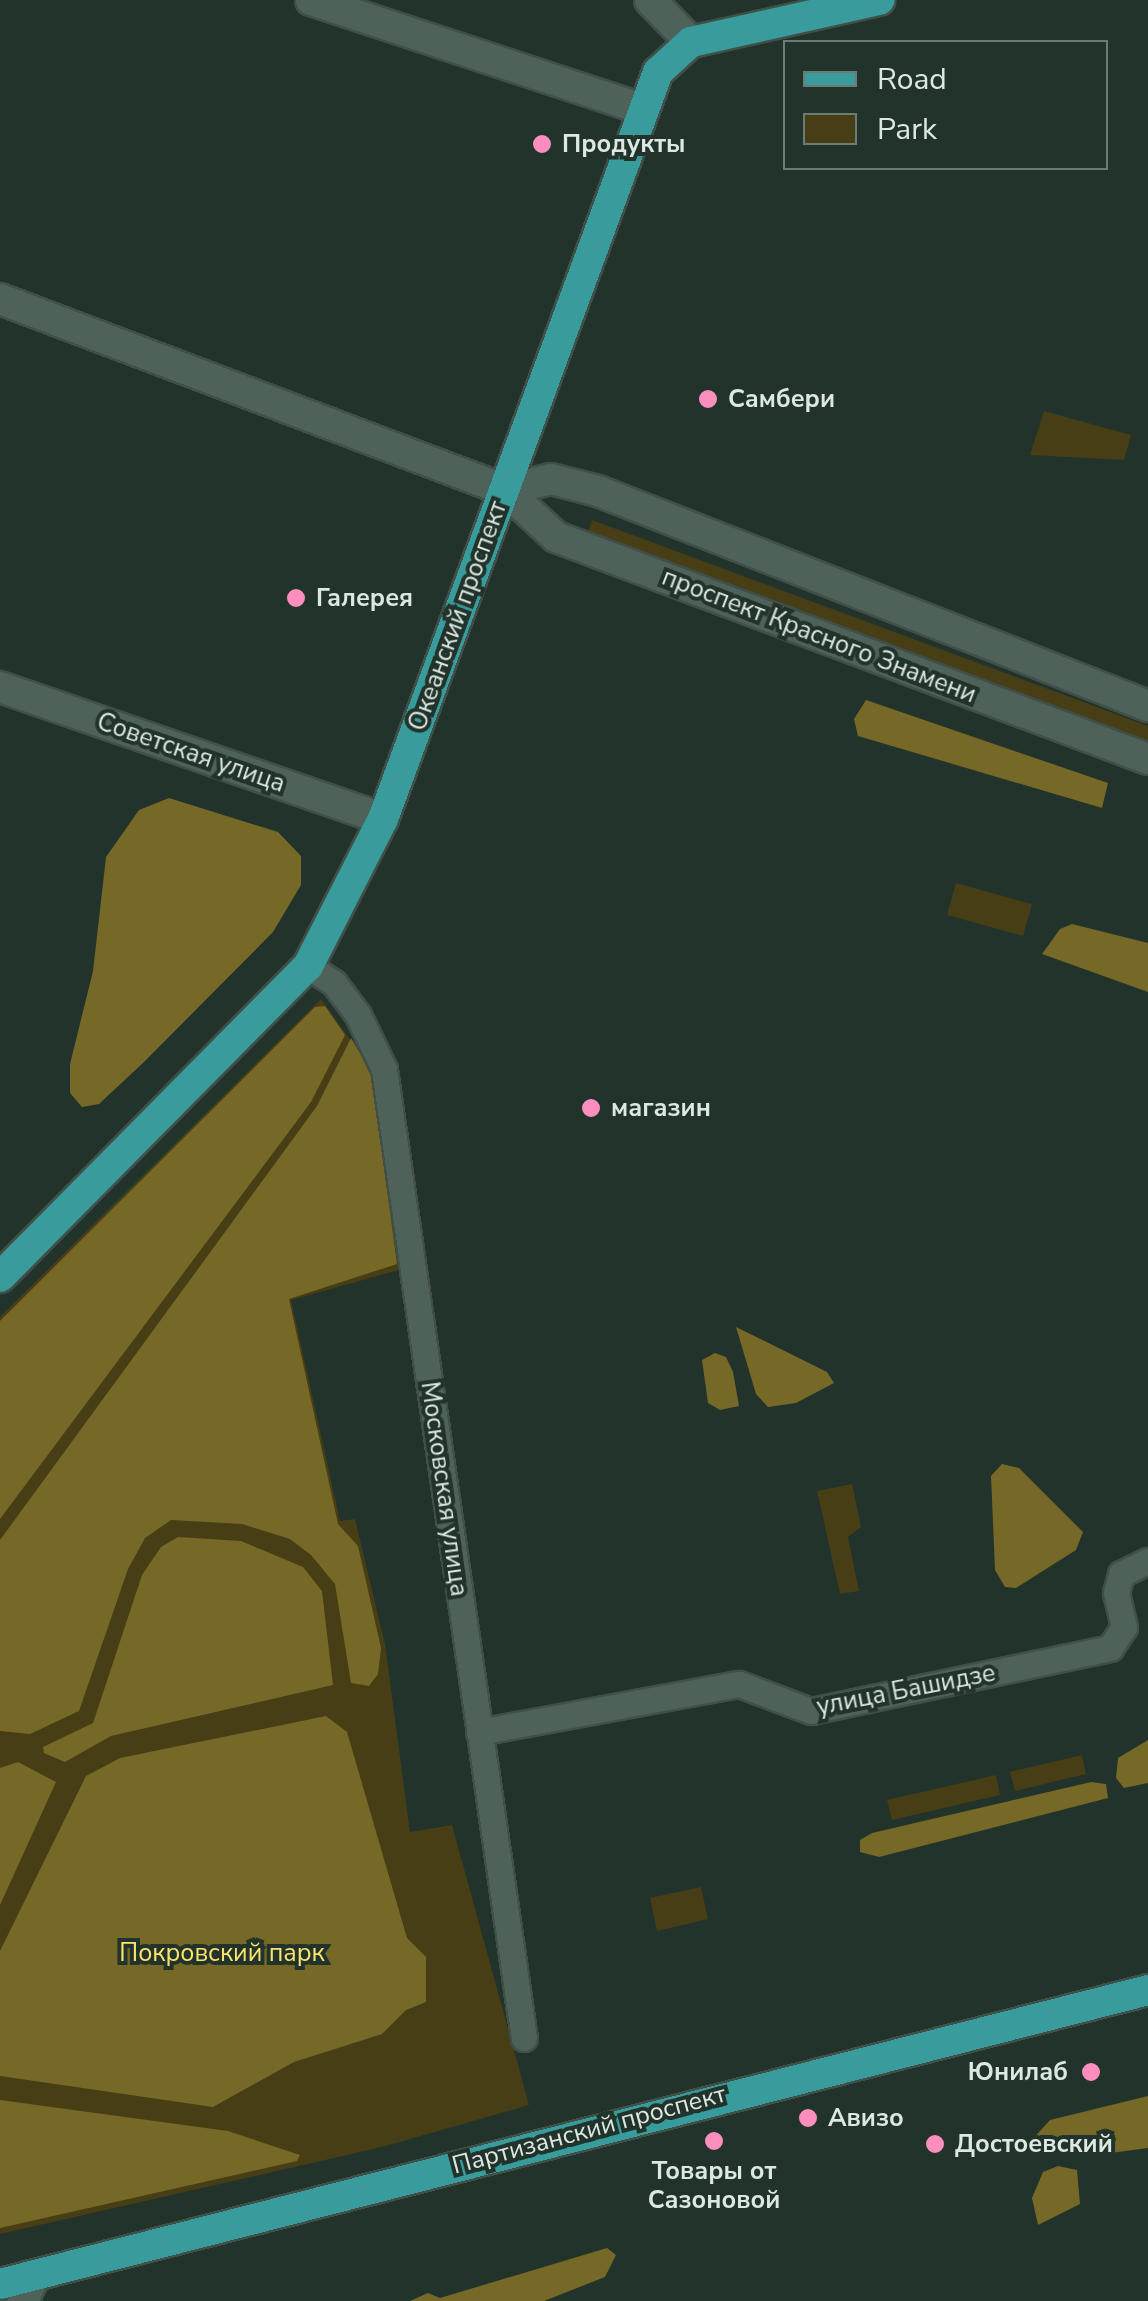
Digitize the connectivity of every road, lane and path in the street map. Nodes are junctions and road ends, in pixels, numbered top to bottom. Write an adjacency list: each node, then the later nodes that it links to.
1 (312, 0): 5 (main road)
2 (650, 0): 4 (main road)
3 (879, 0): 4 (main road)
4 (691, 42): 5 (main road, Океанский проспект)
5 (642, 110): 7 (main road, Океанский проспект)
6 (0, 299): 7 (main road, проспект Красного Знамени)
7 (505, 490): 9 (main road, проспект Красного Знамени); 10 (main road, проспект Красного Знамени); 11 (main road, Океанский проспект)
8 (0, 687): 11 (main road, Советская улица)
9 (1148, 706)
10 (1148, 759)
11 (383, 819): 12 (main road, Океанский проспект)
12 (308, 966): 13 (main road, Океанский проспект); 15 (street, Московская улица)
13 (0, 1276)
14 (1148, 1561): 15 (street, улица Башидзе)
15 (479, 1732): 17 (street, Московская улица)
16 (1148, 1990): 19 (main road, Партизанский проспект)
17 (524, 2038)
18 (0, 2284): 19 (main road, Партизанский проспект)
19 (28, 2290)

